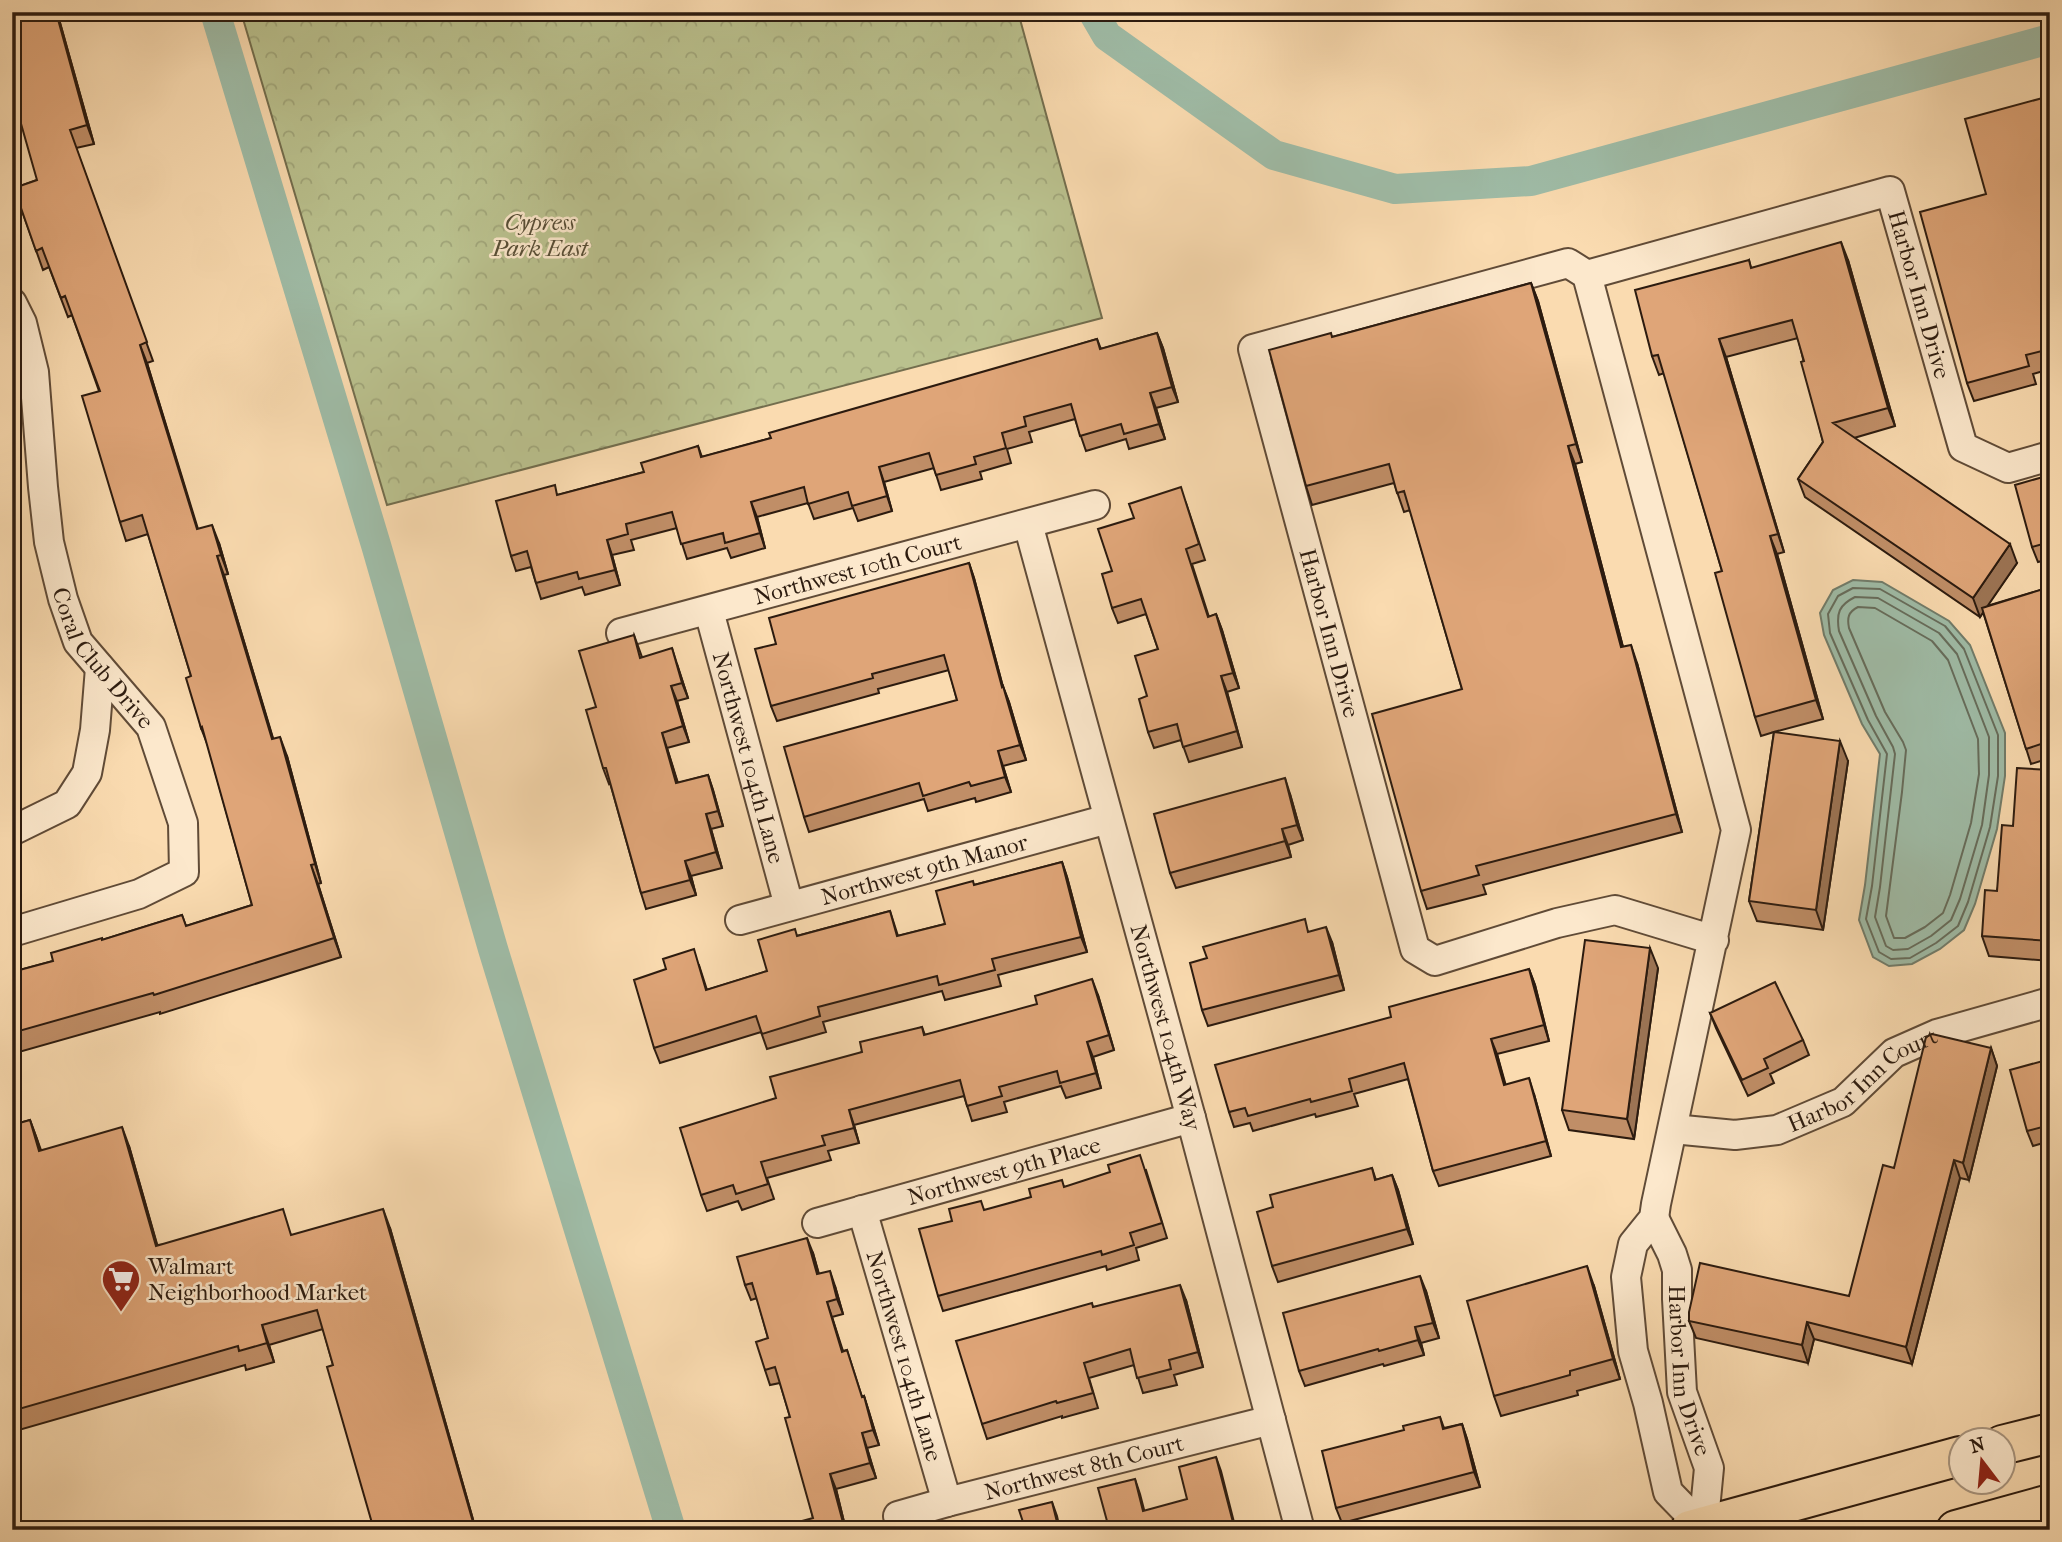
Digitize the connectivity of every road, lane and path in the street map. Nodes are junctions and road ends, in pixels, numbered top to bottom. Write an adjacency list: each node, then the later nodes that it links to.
1 (1587, 275): 3 (street, Harbor Inn Drive); 14 (street, Harbor Inn Drive); 14 (street, Harbor Inn Drive)
2 (12, 303): 8 (street, Coral Club Drive)
3 (2050, 456)
4 (1095, 505): 5 (street, Northwest 10th Court)
5 (1028, 524): 6 (street, Northwest 10th Court); 9 (street, Northwest 104th Way)
6 (709, 611): 7 (street, Northwest 10th Court); 11 (street, Northwest 104th Lane)
7 (621, 633)
8 (100, 668): 10 (street); 13 (street, Coral Club Drive)
9 (1108, 819): 11 (street, Northwest 9th Manor); 16 (street, Northwest 104th Way)
10 (12, 831)
11 (789, 906): 12 (street, Northwest 9th Manor)
12 (740, 920)
13 (12, 932)
14 (1714, 940): 17 (street, Harbor Inn Drive)
15 (2050, 1002): 17 (street, Harbor Inn Court)
16 (1191, 1118): 18 (street, Northwest 9th Place); 23 (street, Northwest 104th Way)
17 (1673, 1129): 19 (street, Harbor Inn Drive)
18 (862, 1210): 20 (street, Northwest 9th Place); 27 (street, Northwest 104th Lane)
19 (1654, 1219): 21 (street, Harbor Inn Drive); 22 (street, Harbor Inn Drive)
20 (817, 1223)
21 (1682, 1392): 22 (street); 30 (street, Harbor Inn Drive)
22 (1648, 1403): 30 (street, Harbor Inn Drive)
23 (1272, 1420): 27 (street, Northwest 8th Court); 31 (street, Northwest 104th Way)
24 (2050, 1433): 25 (main road)
25 (2016, 1442)
26 (1946, 1461): 30 (main road)
27 (947, 1502): 29 (street, Northwest 8th Court)
28 (2050, 1504): 32 (main road)
29 (898, 1516)
30 (1698, 1529)
31 (1300, 1530)
32 (1956, 1530)

